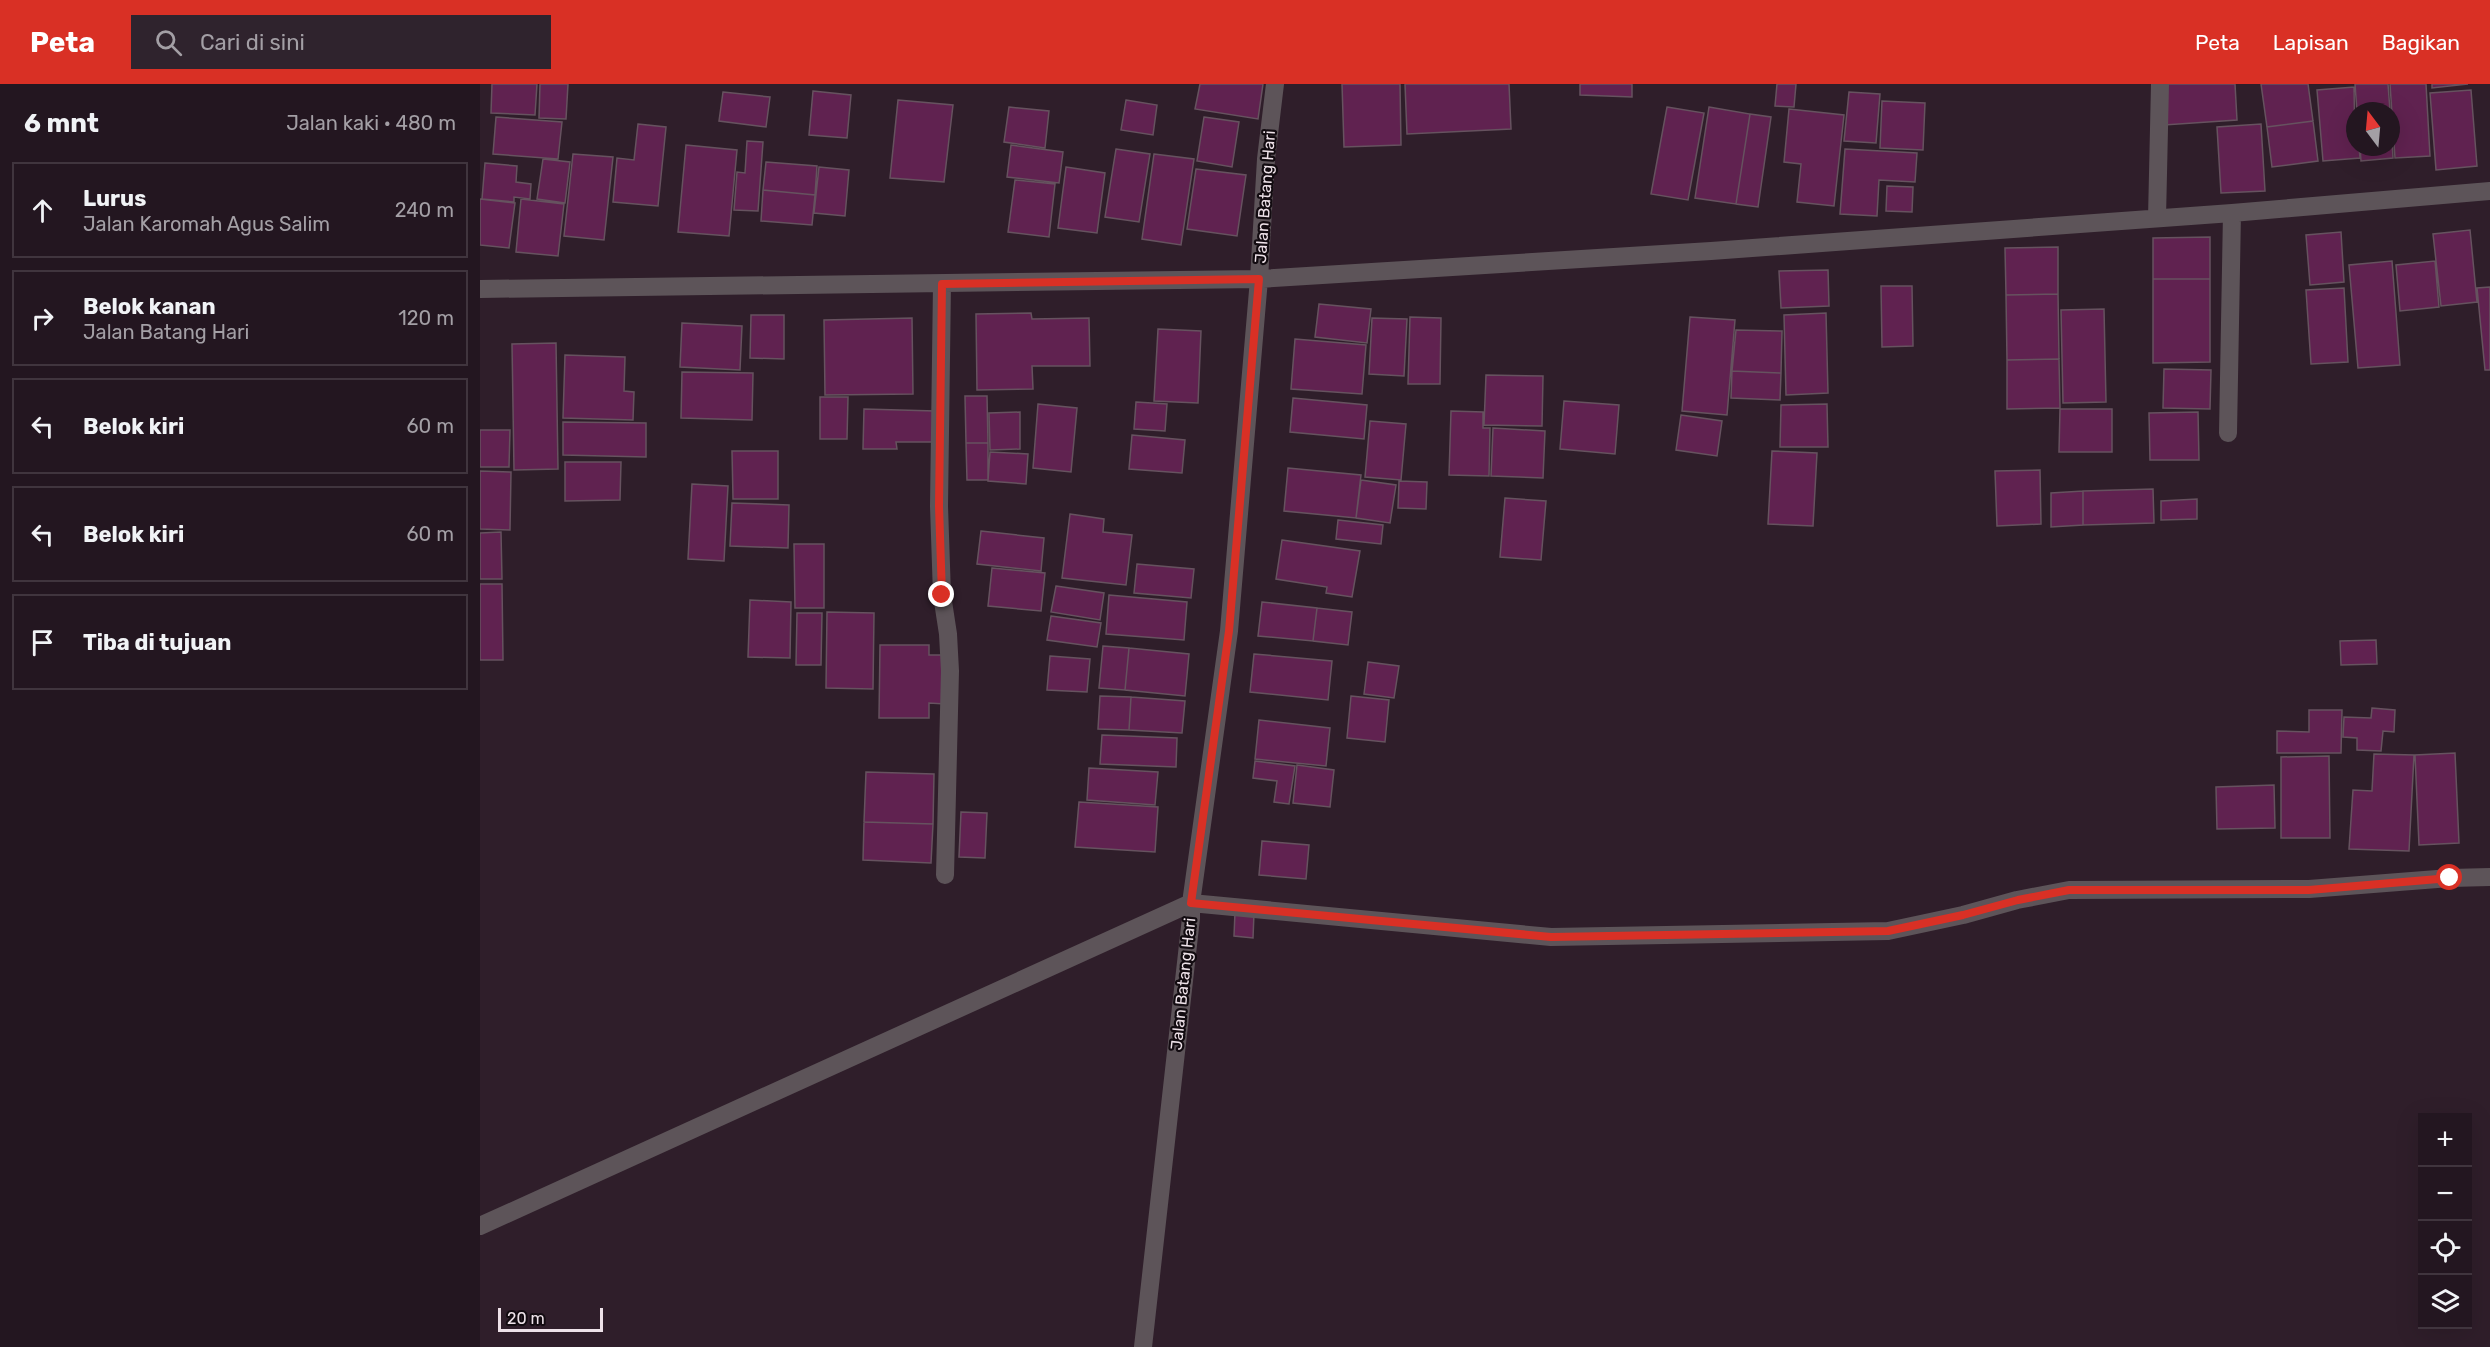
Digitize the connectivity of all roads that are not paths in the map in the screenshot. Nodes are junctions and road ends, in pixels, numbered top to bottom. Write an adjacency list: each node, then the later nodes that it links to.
1 (1275, 84): 6 (street, Jalan Batang Hari)
2 (2160, 84): 5 (street)
3 (2490, 191): 4 (street)
4 (2232, 213): 5 (street); 9 (street)
5 (2157, 218): 6 (street)
6 (1259, 279): 7 (street); 12 (street, Jalan Batang Hari)
7 (942, 284): 8 (street); 10 (street)
8 (480, 289)
9 (2228, 434)
10 (945, 875)
11 (2490, 877): 12 (street)
12 (1191, 903): 13 (street); 14 (street, Jalan Batang Hari)
13 (480, 1226)
14 (1143, 1347)

